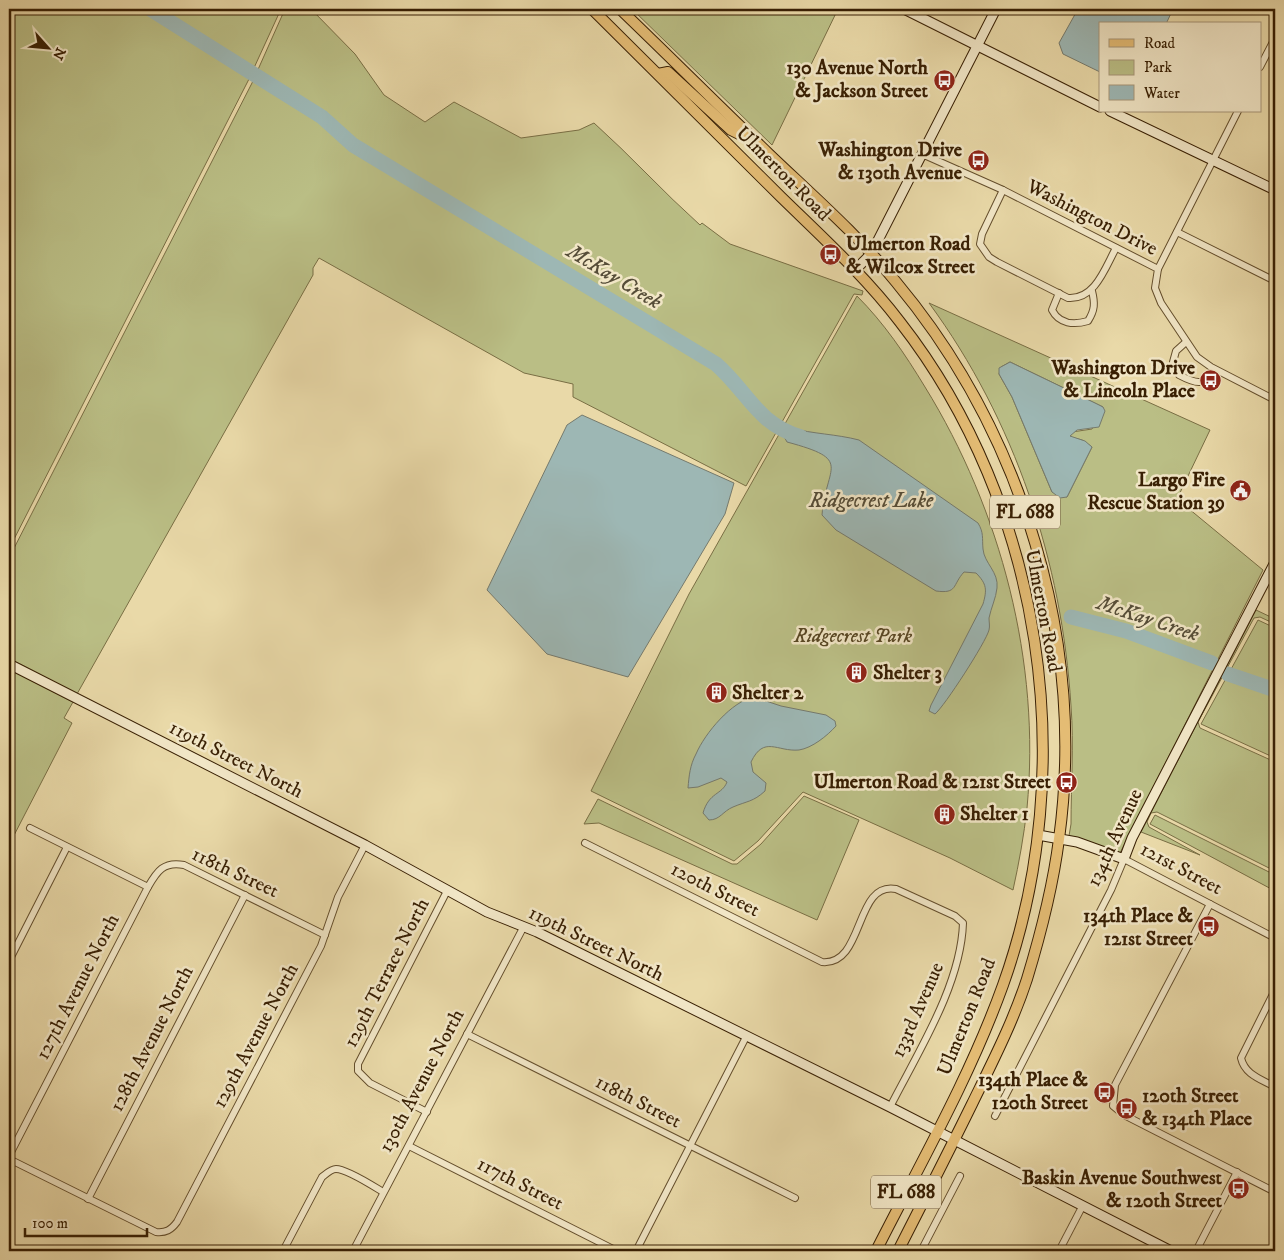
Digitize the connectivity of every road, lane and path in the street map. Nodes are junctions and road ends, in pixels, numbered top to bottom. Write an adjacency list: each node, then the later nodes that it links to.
1 (592, 9): 9 (main road, Ulmerton Road / FL 688)
2 (620, 9): 13 (main road, Ulmerton Road / FL 688)
3 (904, 9): 6 (street)
4 (996, 9): 6 (street)
5 (1275, 38): 7 (street)
6 (977, 46): 10 (street); 14 (street)
7 (1273, 49): 8 (street)
8 (1262, 64)
9 (658, 74): 13 (main road); 22 (main road, Ulmerton Road / FL 688)
10 (1099, 107)
11 (1112, 112): 15 (street)
12 (1237, 112): 15 (street)
13 (757, 142): 20 (main road, Ulmerton Road / FL 688)
14 (922, 154): 16 (street, Washington Drive); 20 (street)
15 (1213, 159): 17 (street); 18 (street)
16 (1003, 190): 19 (street, Washington Drive); 25 (street)
17 (1275, 190)
18 (1177, 232): 21 (street); 23 (street)
19 (1116, 248): 21 (street, Washington Drive); 24 (street)
20 (871, 254): 22 (street); 34 (main road, Ulmerton Road / FL 688)
21 (1158, 269): 27 (street, Washington Drive)
22 (855, 270): 33 (main road, Ulmerton Road / FL 688)
23 (1275, 281): 26 (street)
24 (1092, 291): 25 (street); 25 (street)
25 (1059, 293)
26 (1275, 304)
27 (1186, 342): 28 (street, Washington Drive); 28 (street)
28 (1217, 370): 29 (street, Washington Drive)
29 (1275, 400)
30 (1275, 562): 38 (street, 134th Avenue)
31 (9, 664): 36 (street, 119th Street North)
32 (30, 828): 37 (street)
33 (1038, 835): 34 (street, 121st Street); 55 (main road, Ulmerton Road / FL 688)
34 (1059, 839): 38 (street, 121st Street); 56 (main road, Ulmerton Road / FL 688)
35 (586, 843): 43 (street, 120th Street)
36 (364, 845): 40 (street, 119th Street North); 45 (street, 129th Avenue North)
37 (68, 847): 39 (street); 47 (street)
38 (1124, 860): 42 (street, 121st Street); 54 (street, 134th Avenue)
39 (148, 887): 41 (street, 118th Street); 59 (street, 127th Avenue North)
40 (447, 891): 44 (street, 119th Street North); 53 (street, 129th Terrace North)
41 (245, 895): 45 (street, 118th Street); 65 (street, 128th Avenue North)
42 (1210, 904): 46 (street, 121st Street); 60 (street)
43 (963, 923): 52 (street, 133rd Avenue)
44 (523, 928): 49 (street, 130th Avenue North); 50 (street, 119th Street North)
45 (325, 935): 65 (street, 129th Avenue North)
46 (1275, 938)
47 (9, 960)
48 (1275, 990): 51 (street)
49 (467, 1034): 53 (street, 130th Avenue North); 58 (street, 118th Street)
50 (746, 1037): 52 (street, 119th Street North); 58 (street)
51 (1275, 1087)
52 (890, 1107): 55 (street, 119th Street North)
53 (427, 1112): 57 (street, 130th Avenue North)
54 (995, 1116)
55 (936, 1133): 56 (street, 119th Street North); 71 (main road, Ulmerton Road / FL 688)
56 (954, 1141): 66 (street, 119th Street North); 72 (main road, Ulmerton Road / FL 688)
57 (409, 1146): 62 (street, 130th Avenue North); 69 (street, 117th Street)
58 (690, 1146): 64 (street, 118th Street); 70 (street)
59 (9, 1157): 65 (street)
60 (1237, 1172): 63 (street); 76 (street)
61 (960, 1176): 73 (street)
62 (383, 1192): 67 (street); 68 (street, 130th Avenue North)
63 (1275, 1192)
64 (796, 1198)
65 (88, 1199)
66 (1082, 1207): 74 (street); 75 (street, 119th Street North)
67 (283, 1251)
68 (353, 1251)
69 (617, 1251)
70 (636, 1251)
71 (876, 1251)
72 (898, 1251)
73 (921, 1251)
74 (1059, 1251)
75 (1171, 1251)
76 (1196, 1251)

